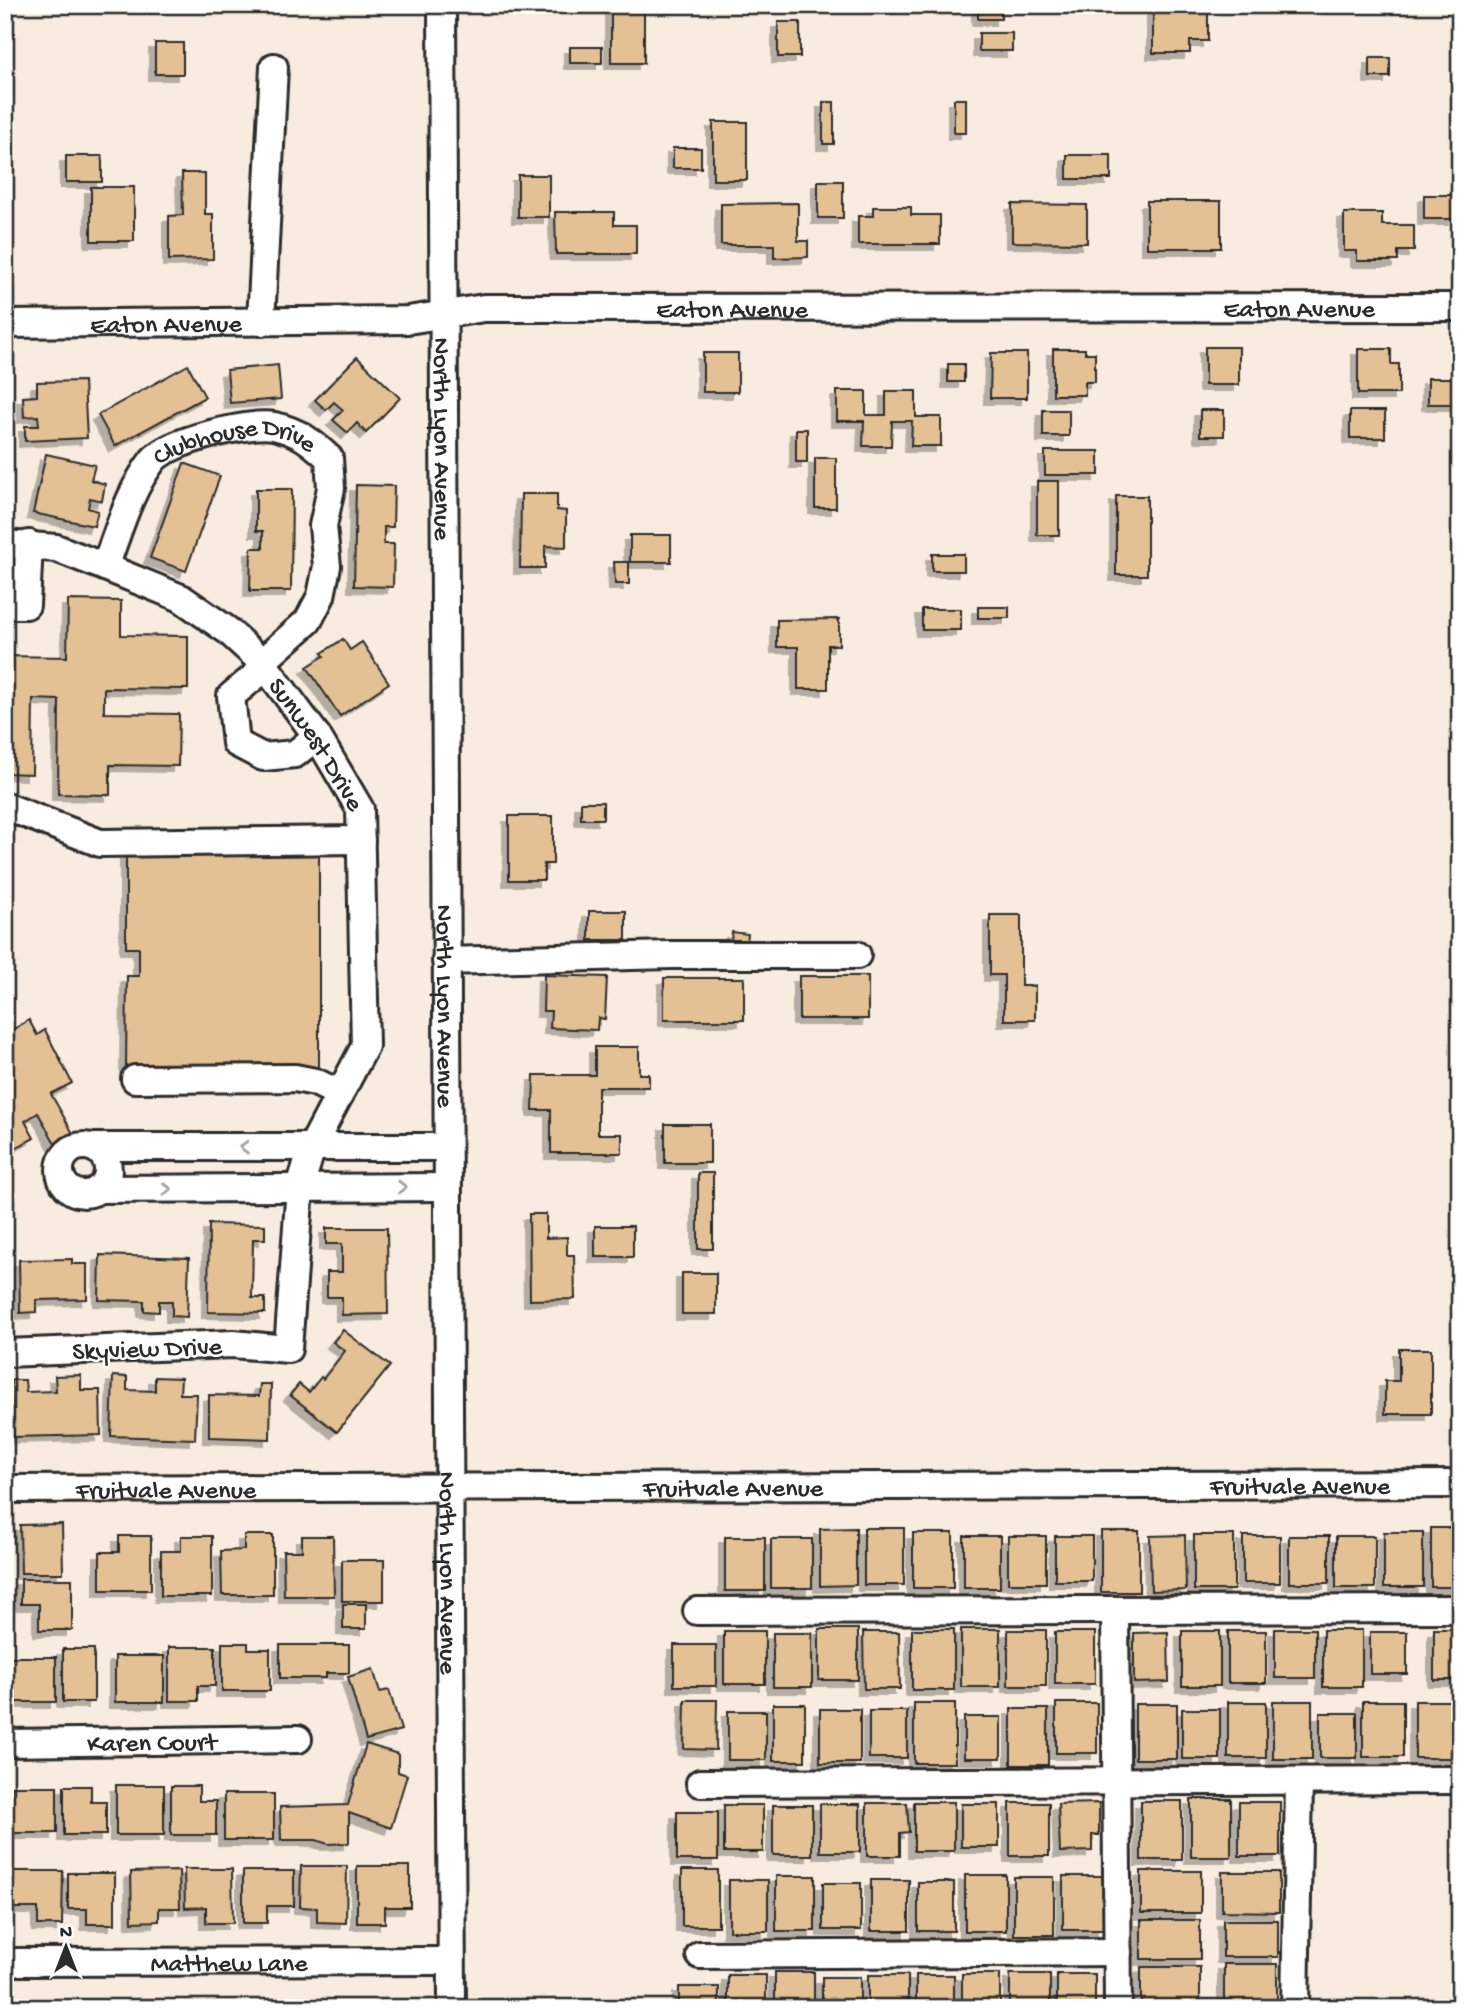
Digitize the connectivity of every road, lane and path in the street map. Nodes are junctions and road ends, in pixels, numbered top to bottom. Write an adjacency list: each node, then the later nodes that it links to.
1 (442, 5): 4 (street, North Lyon Avenue)
2 (274, 68): 5 (street)
3 (1460, 307): 4 (street, Eaton Avenue)
4 (443, 316): 5 (street, Eaton Avenue); 15 (street, North Lyon Avenue)
5 (261, 322): 6 (street, Eaton Avenue)
6 (5, 324)
7 (17, 544): 8 (street, Sunwest Drive); 9 (street)
8 (105, 567): 10 (street, Sunwest Drive); 10 (street, Clubhouse Drive)
9 (5, 605)
10 (264, 664): 11 (street, Sunwest Drive); 11 (street, Clubhouse Drive)
11 (317, 736): 13 (street, Sunwest Drive)
12 (5, 806): 13 (street)
13 (361, 839): 17 (street, Sunwest Drive)
14 (857, 955): 15 (street)
15 (446, 961): 21 (street, North Lyon Avenue)
16 (135, 1079): 17 (street)
17 (340, 1094): 19 (street, Sunwest Drive)
18 (92, 1147): 19 (street, one-way to 18); 25 (street); 25 (street)
19 (312, 1147): 20 (street); 22 (street, Sunwest Drive)
20 (365, 1147): 21 (street); 24 (street)
21 (447, 1147): 23 (street, North Lyon Avenue)
22 (300, 1187): 24 (street); 25 (street, one-way to 22); 26 (street, Sunwest Drive)
23 (447, 1187): 24 (street, one-way to 23); 29 (street, North Lyon Avenue)
24 (364, 1188)
25 (99, 1189)
26 (288, 1349): 27 (street, Skyview Drive)
27 (5, 1353)
28 (1460, 1484): 29 (street, Fruitvale Avenue)
29 (448, 1486): 30 (street, Fruitvale Avenue); 42 (street, North Lyon Avenue)
30 (5, 1489)
31 (1460, 1609): 32 (street)
32 (1115, 1610): 33 (street); 38 (street)
33 (697, 1611)
34 (298, 1739): 35 (street, Karen Court)
35 (5, 1743)
36 (1460, 1780): 37 (street)
37 (1299, 1781): 38 (street); 46 (street)
38 (1117, 1782): 39 (street); 40 (street)
39 (700, 1783)
40 (1118, 1952): 41 (street); 45 (street)
41 (700, 1955)
42 (451, 1961): 43 (street, Matthew Lane); 44 (street, North Lyon Avenue)
43 (5, 1962)
44 (452, 2008)
45 (1118, 2008)
46 (1295, 2008)

